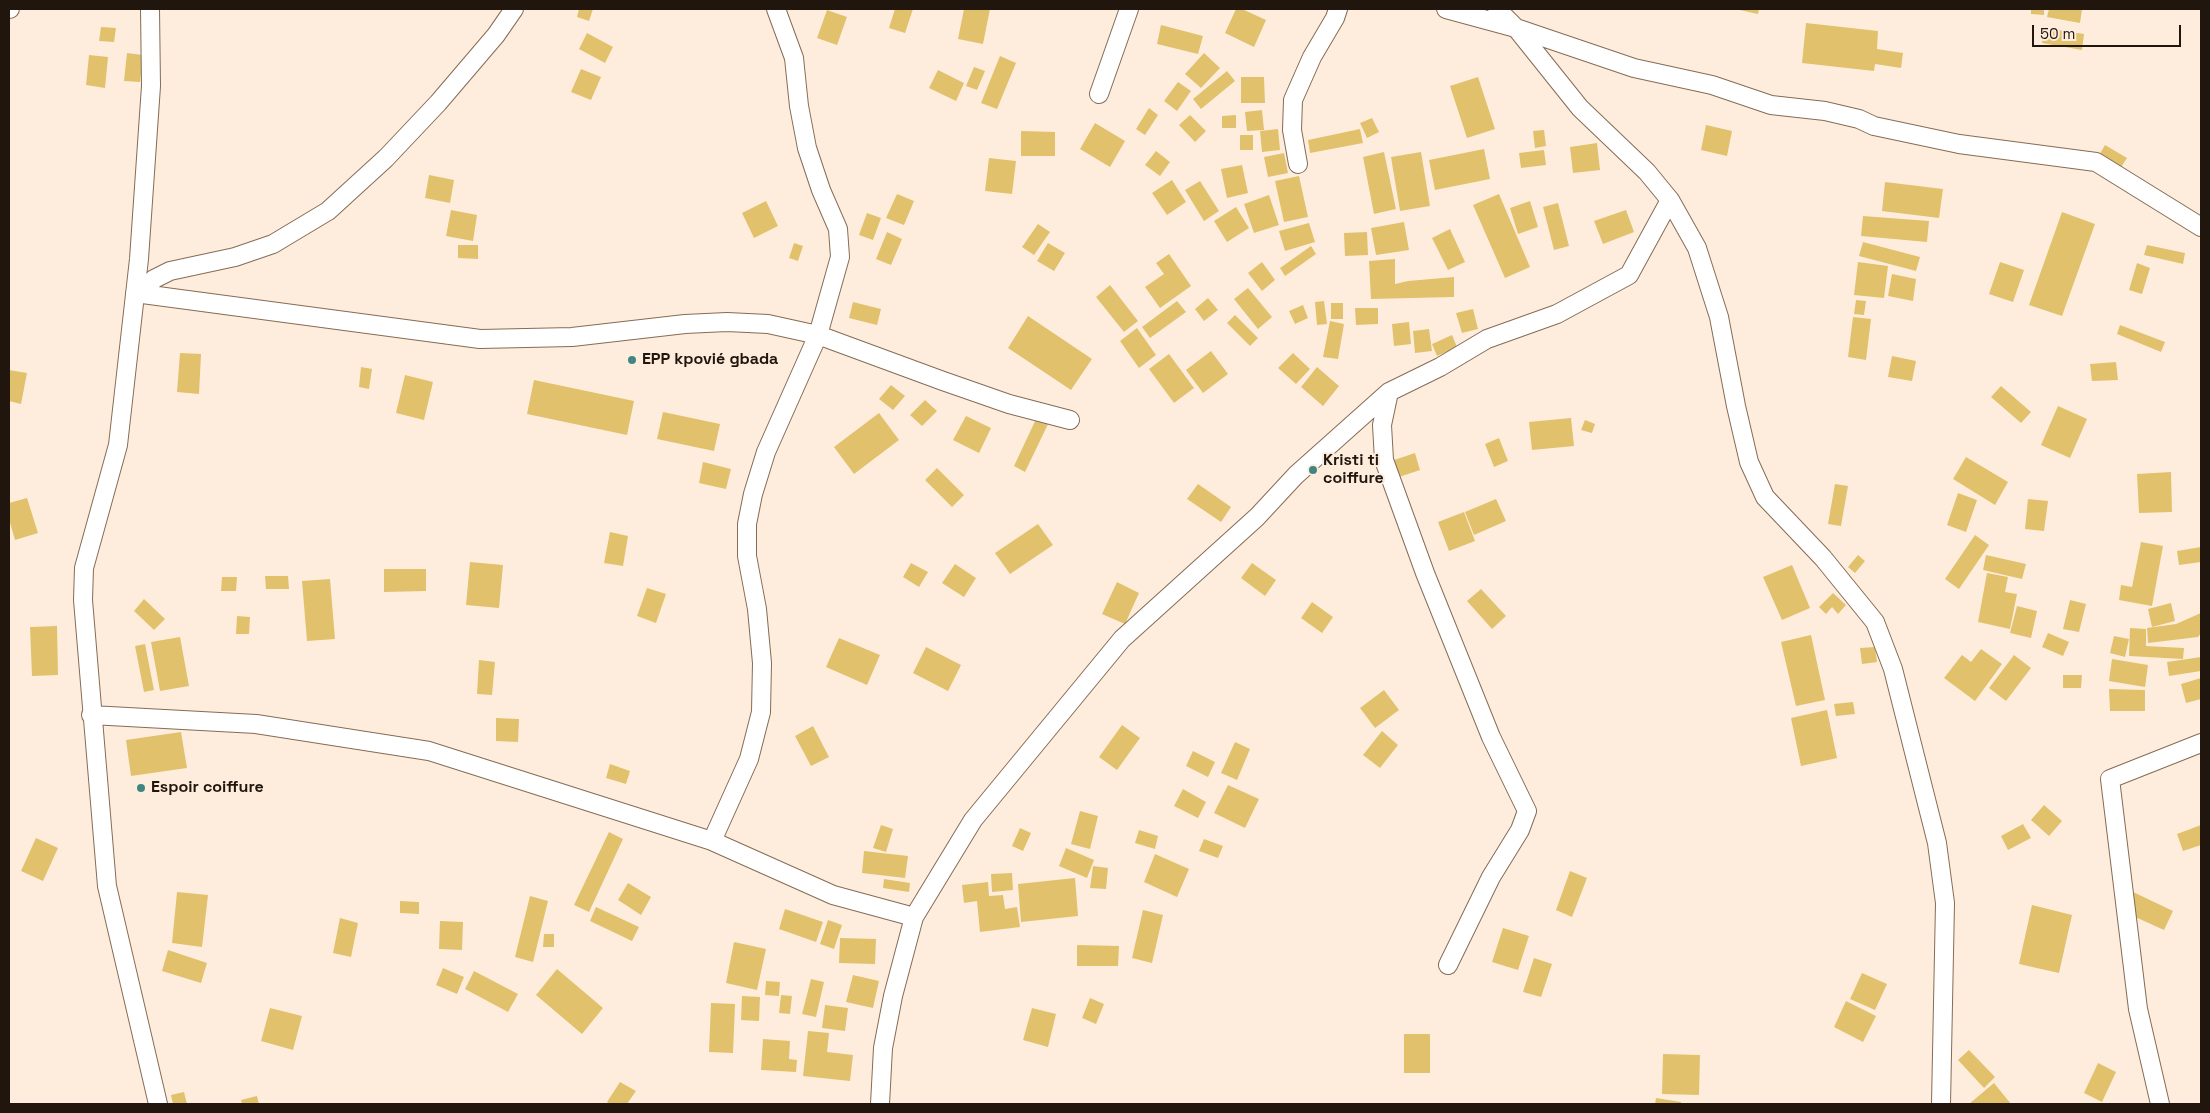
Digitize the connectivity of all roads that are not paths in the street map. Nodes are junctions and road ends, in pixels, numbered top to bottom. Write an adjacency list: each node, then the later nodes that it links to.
1 (150, 9): 13 (street)
2 (514, 9): 13 (street)
3 (776, 9): 14 (street)
4 (1129, 9): 9 (street)
5 (1338, 9): 10 (street)
6 (1446, 9): 8 (street)
7 (1497, 9): 8 (street)
8 (1516, 28): 11 (street); 12 (street)
9 (1099, 94)
10 (1298, 164)
11 (1670, 200): 15 (street); 24 (street)
12 (2201, 226)
13 (140, 292): 14 (street); 17 (street)
14 (818, 335): 16 (street); 19 (street)
15 (1389, 392): 20 (street); 21 (street)
16 (1070, 420)
17 (91, 715): 19 (street); 22 (street)
18 (2201, 743): 25 (street)
19 (712, 841): 20 (street)
20 (914, 917): 23 (street)
21 (1448, 965)
22 (158, 1104)
23 (880, 1104)
24 (1941, 1104)
25 (2160, 1104)

